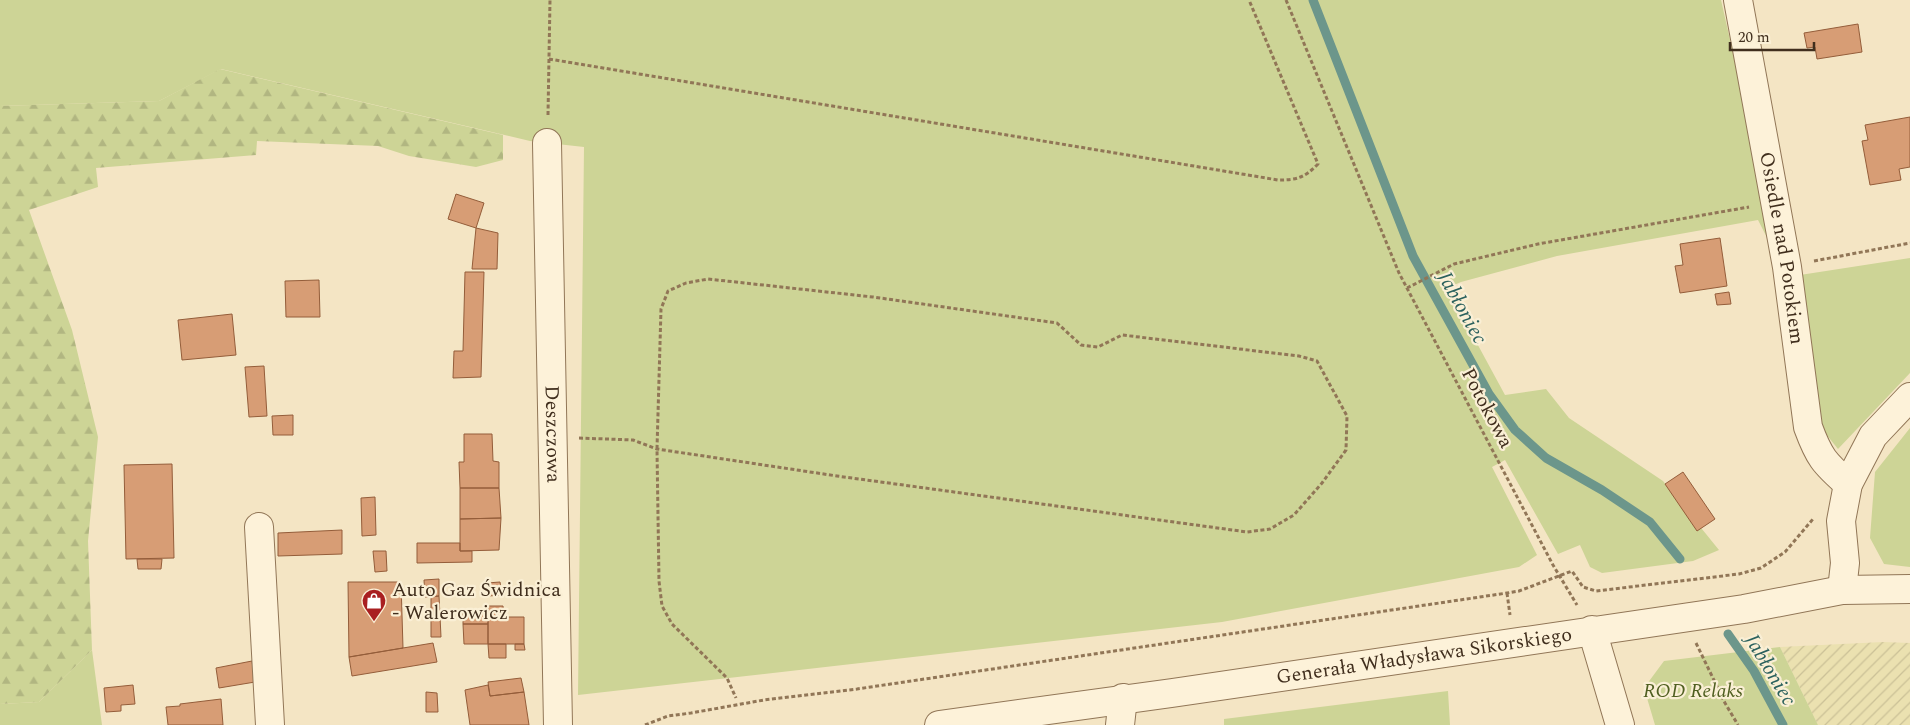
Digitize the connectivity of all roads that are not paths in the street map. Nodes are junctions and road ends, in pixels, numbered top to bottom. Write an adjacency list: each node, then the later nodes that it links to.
1 (1738, 0): 4 (street, Osiedle nad Potokiem)
2 (547, 143): 11 (street, Deszczowa)
3 (1910, 397): 4 (street)
4 (1848, 484): 7 (street)
5 (259, 527): 10 (street)
6 (1910, 589): 7 (street, Generała Władysława Sikorskiego)
7 (1842, 590): 8 (street, Generała Władysława Sikorskiego)
8 (1592, 630): 9 (street, Generała Władysława Sikorskiego); 14 (street)
9 (1123, 698): 12 (street, Generała Władysława Sikorskiego); 13 (street)
10 (270, 725)
11 (558, 725)
12 (939, 725)
13 (1120, 725)
14 (1620, 725)

